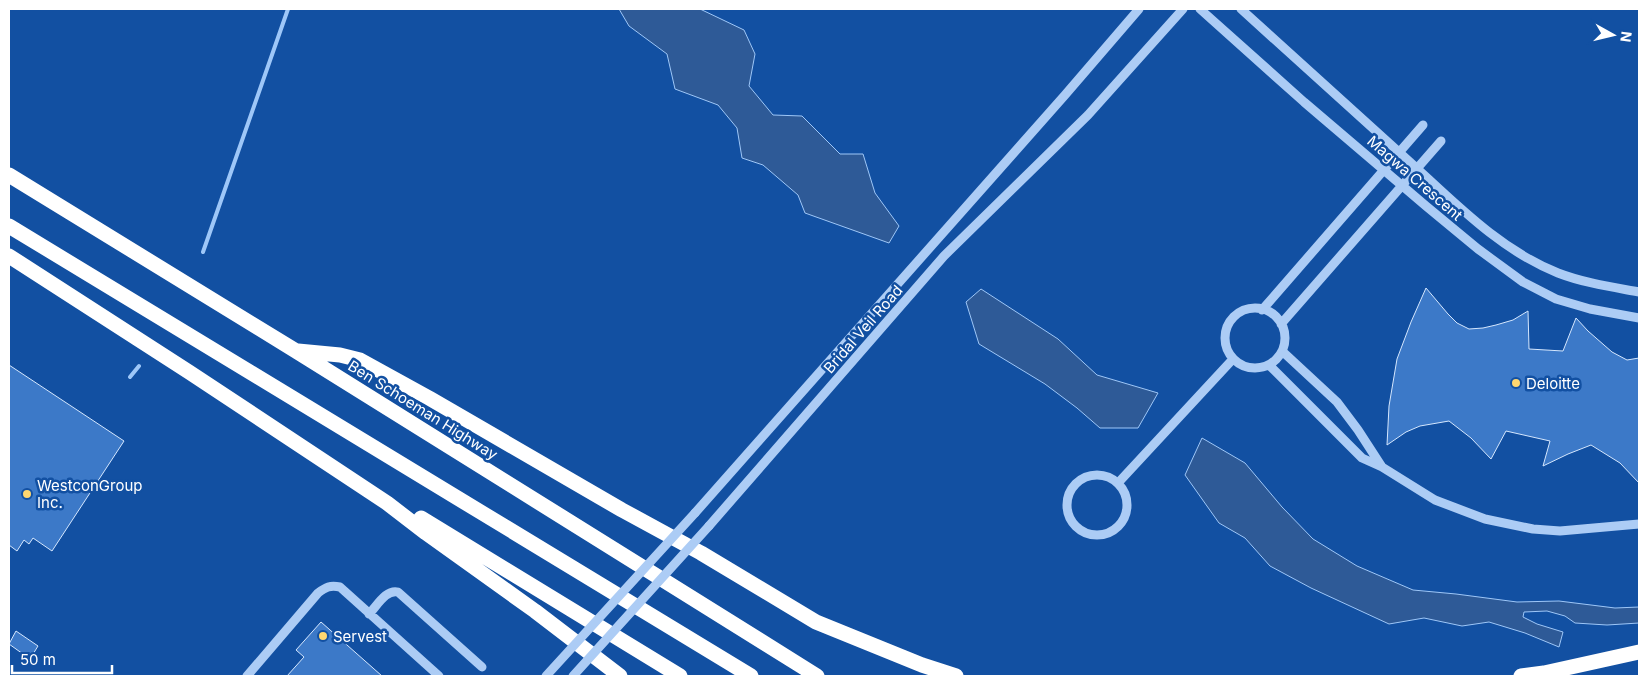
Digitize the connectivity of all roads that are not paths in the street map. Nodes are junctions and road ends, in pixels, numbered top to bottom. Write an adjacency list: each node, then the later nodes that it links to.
1 (1139, 9): 31 (street, Bridal Veil Road, bridge)
2 (1183, 9): 32 (street, Bridal Veil Road, bridge)
3 (1200, 9): 9 (street, Magwa Crescent)
4 (1241, 9): 7 (street, Magwa Crescent)
5 (1423, 125): 7 (street)
6 (1441, 141): 8 (street)
7 (1399, 152): 8 (street, Magwa Crescent); 9 (street)
8 (1417, 168): 11 (street); 14 (street, Magwa Crescent)
9 (1384, 169): 11 (street, Magwa Crescent); 15 (street)
10 (9, 175): 18 (highway, Ben Schoeman Highway)
11 (1402, 185): 16 (street, Magwa Crescent); 17 (street)
12 (9, 226): 35 (highway)
13 (9, 256): 22 (highway)
14 (1639, 292)
15 (1262, 310): 17 (street); 20 (street)
16 (1639, 318)
17 (1281, 324): 19 (street)
18 (296, 351): 36 (highway, Ben Schoeman Highway); 37 (highway)
19 (1282, 351): 21 (street); 23 (street)
20 (1233, 359): 21 (street); 24 (street)
21 (1269, 365): 23 (street)
22 (322, 459): 33 (highway); 34 (highway)
23 (1382, 468): 25 (street)
24 (1118, 482): 24 (street)
25 (1639, 524)
26 (370, 614): 28 (street); 29 (street); 30 (street)
27 (1639, 652): 38 (highway)
28 (482, 667)
29 (247, 676)
30 (439, 676)
31 (546, 676)
32 (573, 676)
33 (620, 676)
34 (680, 676)
35 (751, 676)
36 (817, 676)
37 (956, 676)
38 (1521, 676)

